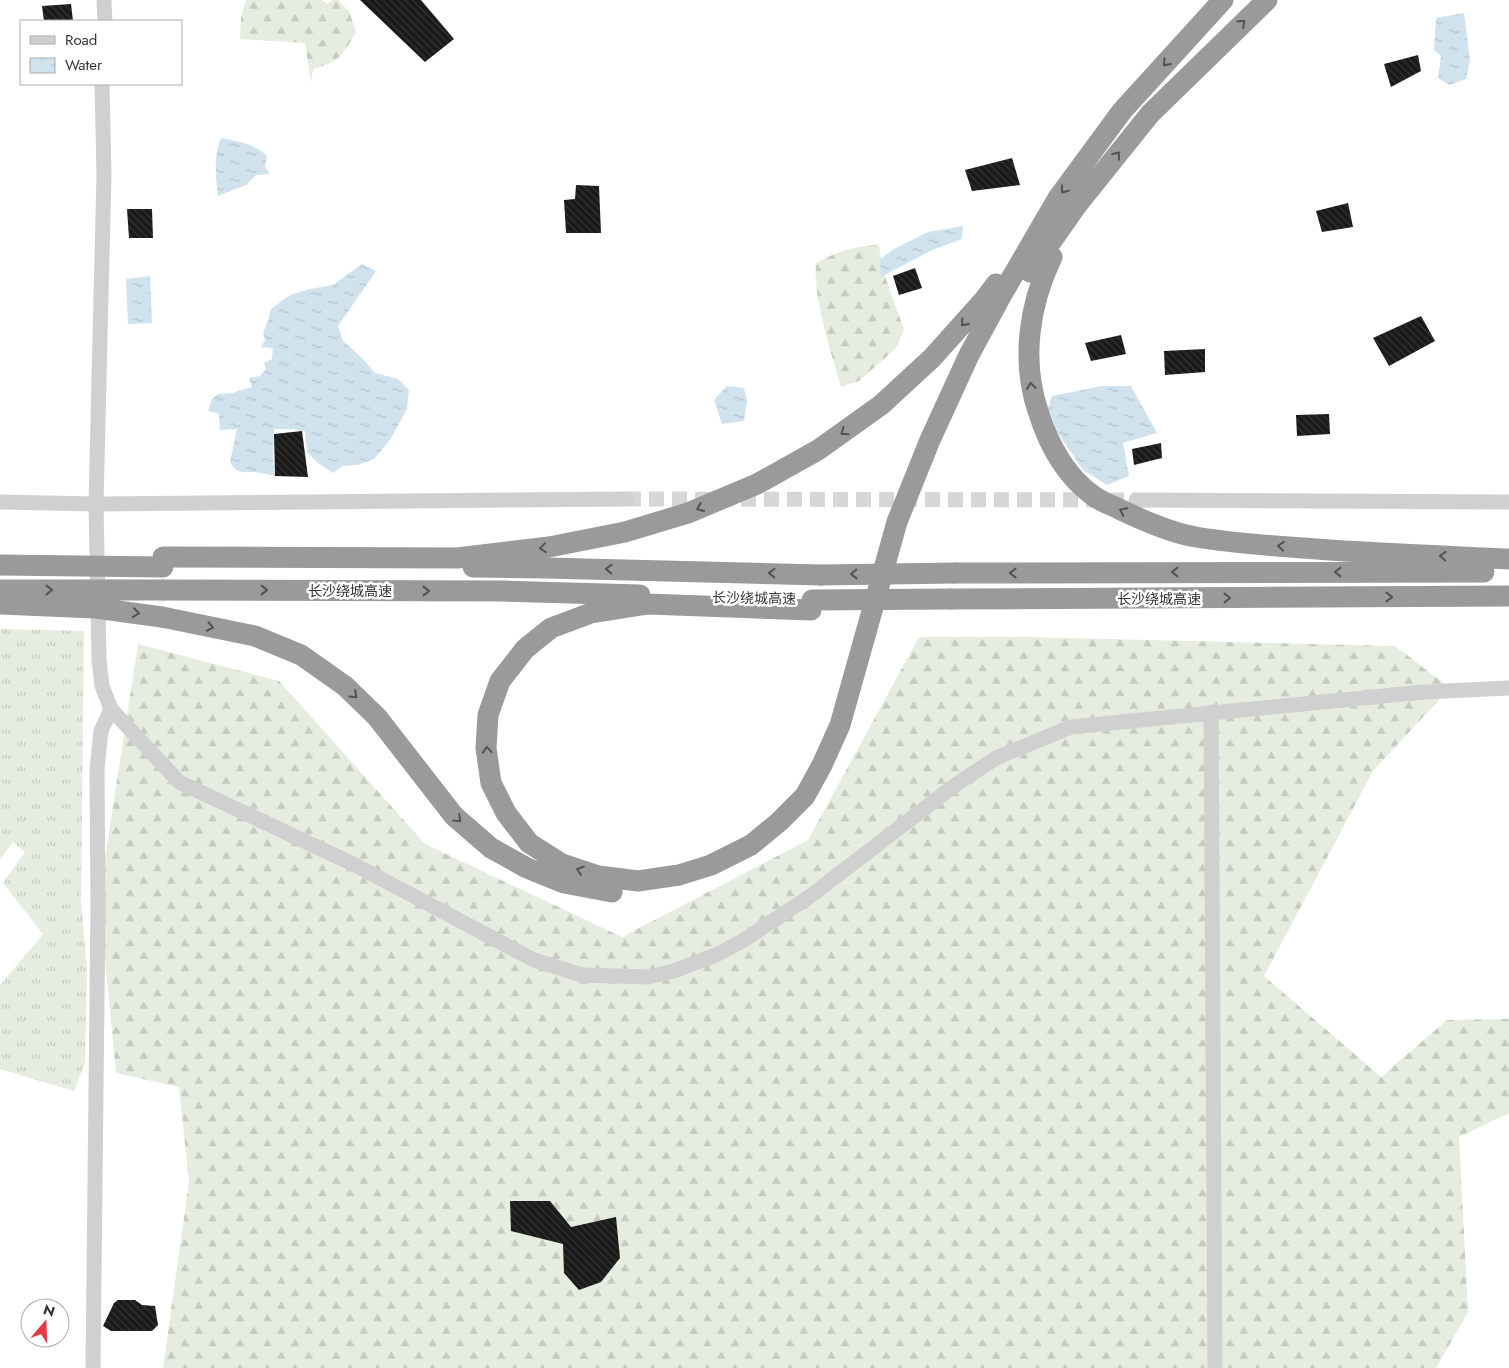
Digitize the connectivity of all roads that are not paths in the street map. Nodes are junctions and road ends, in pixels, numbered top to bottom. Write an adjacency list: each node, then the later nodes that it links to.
1 (104, 0): 4 (street)
2 (1223, 0): 7 (highway, one-way to 7)
3 (1267, 0): 6 (highway, one-way to 3)
4 (105, 20)
5 (102, 85): 12 (street)
6 (1077, 205): 13 (highway, one-way to 6); 19 (highway, one-way to 6, bridge)
7 (1047, 216): 14 (highway, one-way to 14); 20 (highway, one-way to 20)
8 (626, 499): 12 (street)
9 (1136, 500): 11 (street)
10 (0, 502): 12 (street)
11 (1509, 502)
12 (96, 504): 22 (street)
13 (1509, 560)
14 (163, 562): 15 (highway, bridge); 16 (highway, 长沙绕城高速, one-way to 14, bridge)
15 (0, 565)
16 (1509, 572)
17 (0, 590): 20 (highway, 长沙绕城高速, one-way to 20, bridge)
18 (1509, 596): 20 (highway, 长沙绕城高速, one-way to 18)
19 (0, 604)
20 (812, 605)
21 (1509, 688): 23 (street)
22 (111, 709): 23 (street); 24 (street)
23 (1211, 712): 25 (street)
24 (93, 1368)
25 (1214, 1368)

